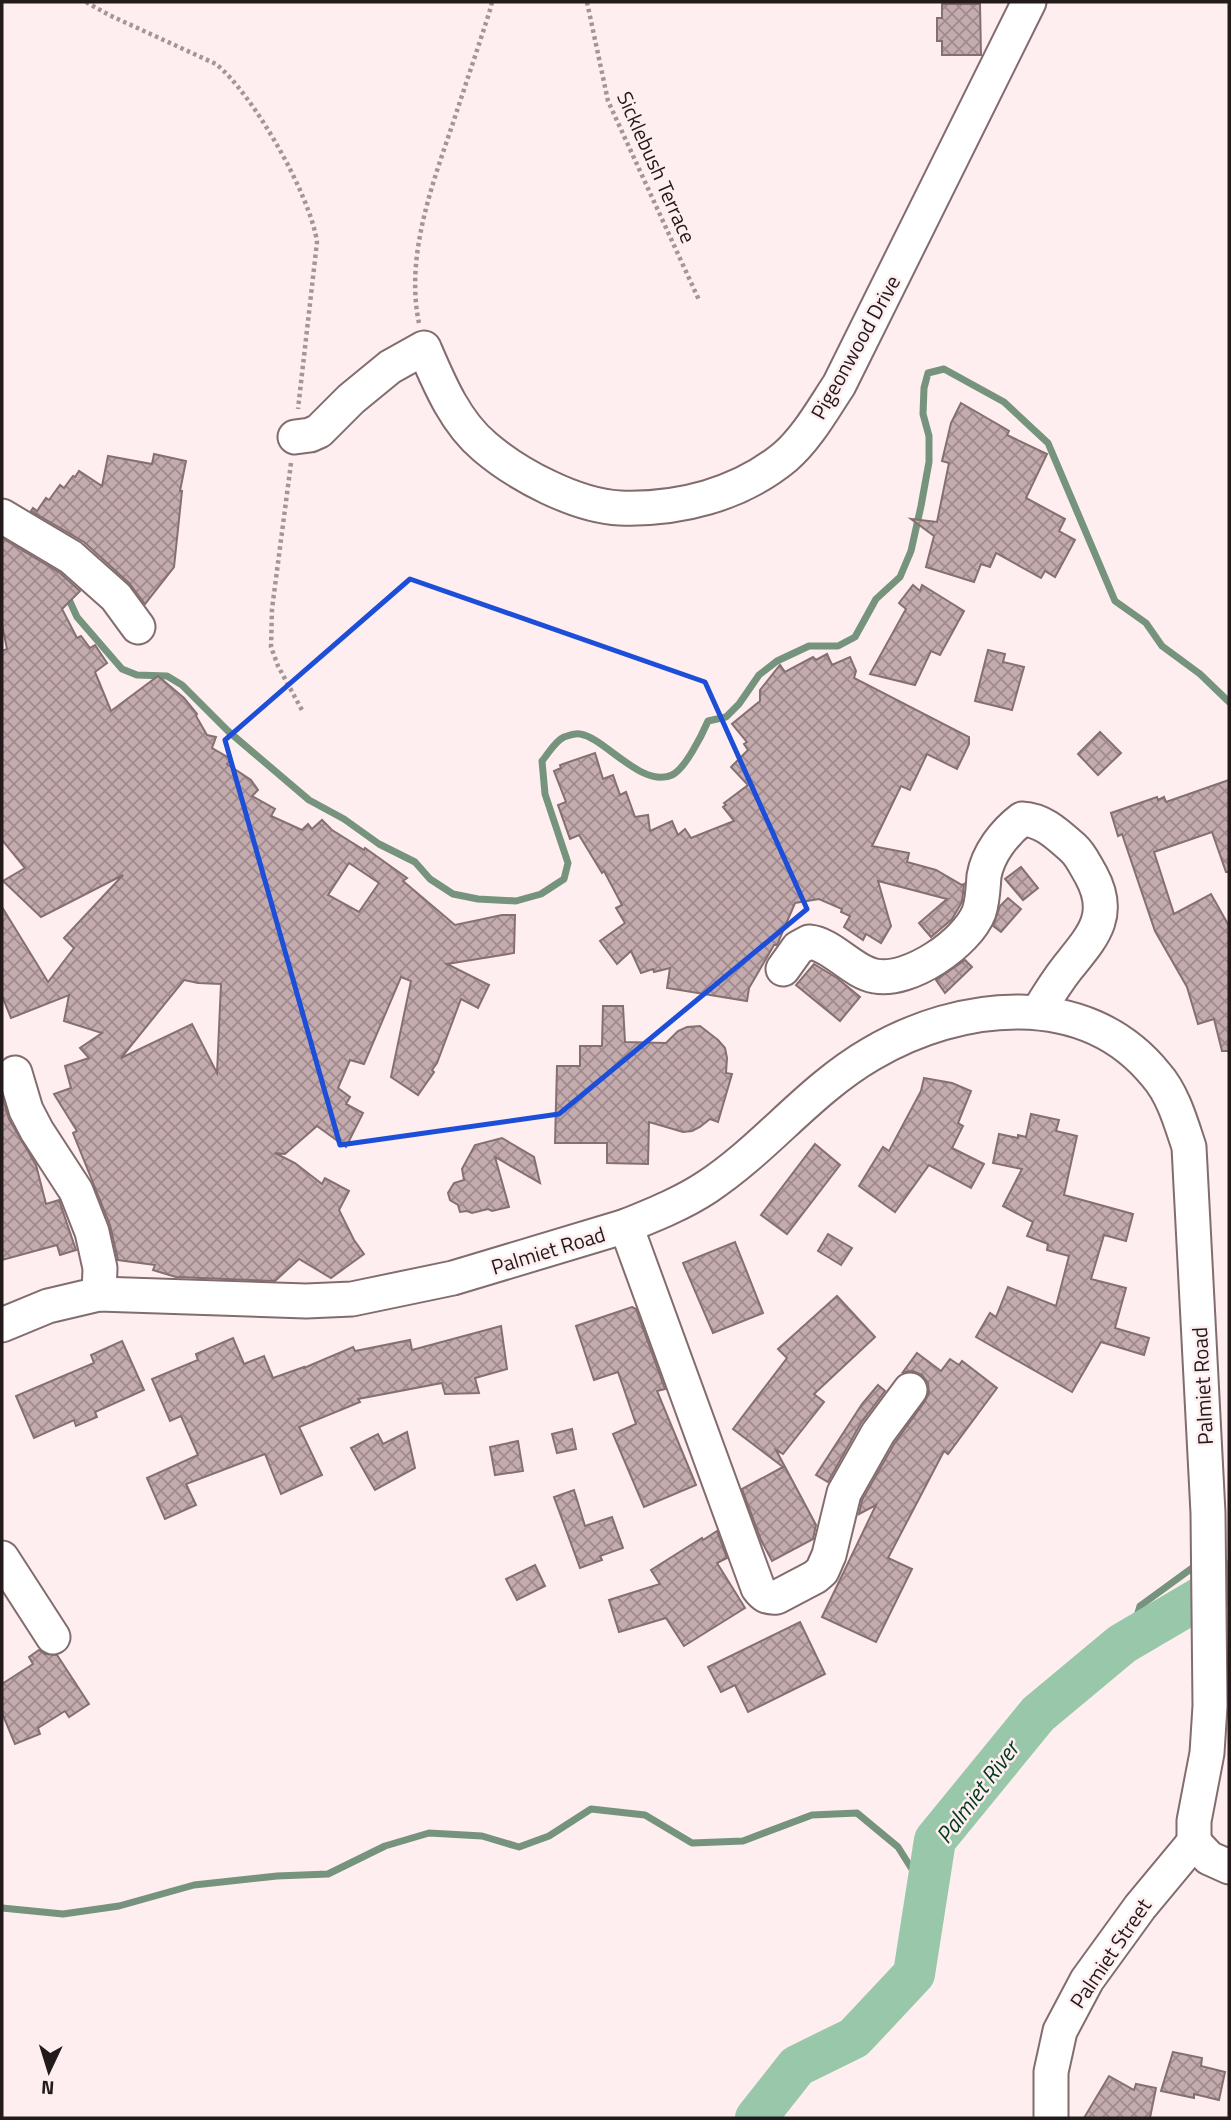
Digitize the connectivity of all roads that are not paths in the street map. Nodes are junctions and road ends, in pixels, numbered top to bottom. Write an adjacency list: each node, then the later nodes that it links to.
1 (1029, 2): 2 (street, Pigeonwood Drive)
2 (295, 437)
3 (2, 516): 4 (street)
4 (138, 627)
5 (783, 969): 6 (street)
6 (1038, 1012): 8 (street, Palmiet Road); 14 (street, Palmiet Road)
7 (15, 1073): 9 (street)
8 (626, 1226): 9 (street, Palmiet Road); 11 (street)
9 (99, 1294): 10 (street, Palmiet Road)
10 (2, 1325)
11 (910, 1390)
12 (2, 1558): 13 (street)
13 (53, 1636)
14 (1194, 1842): 15 (street); 16 (street, Palmiet Street)
15 (1229, 1867)
16 (1051, 2118)

